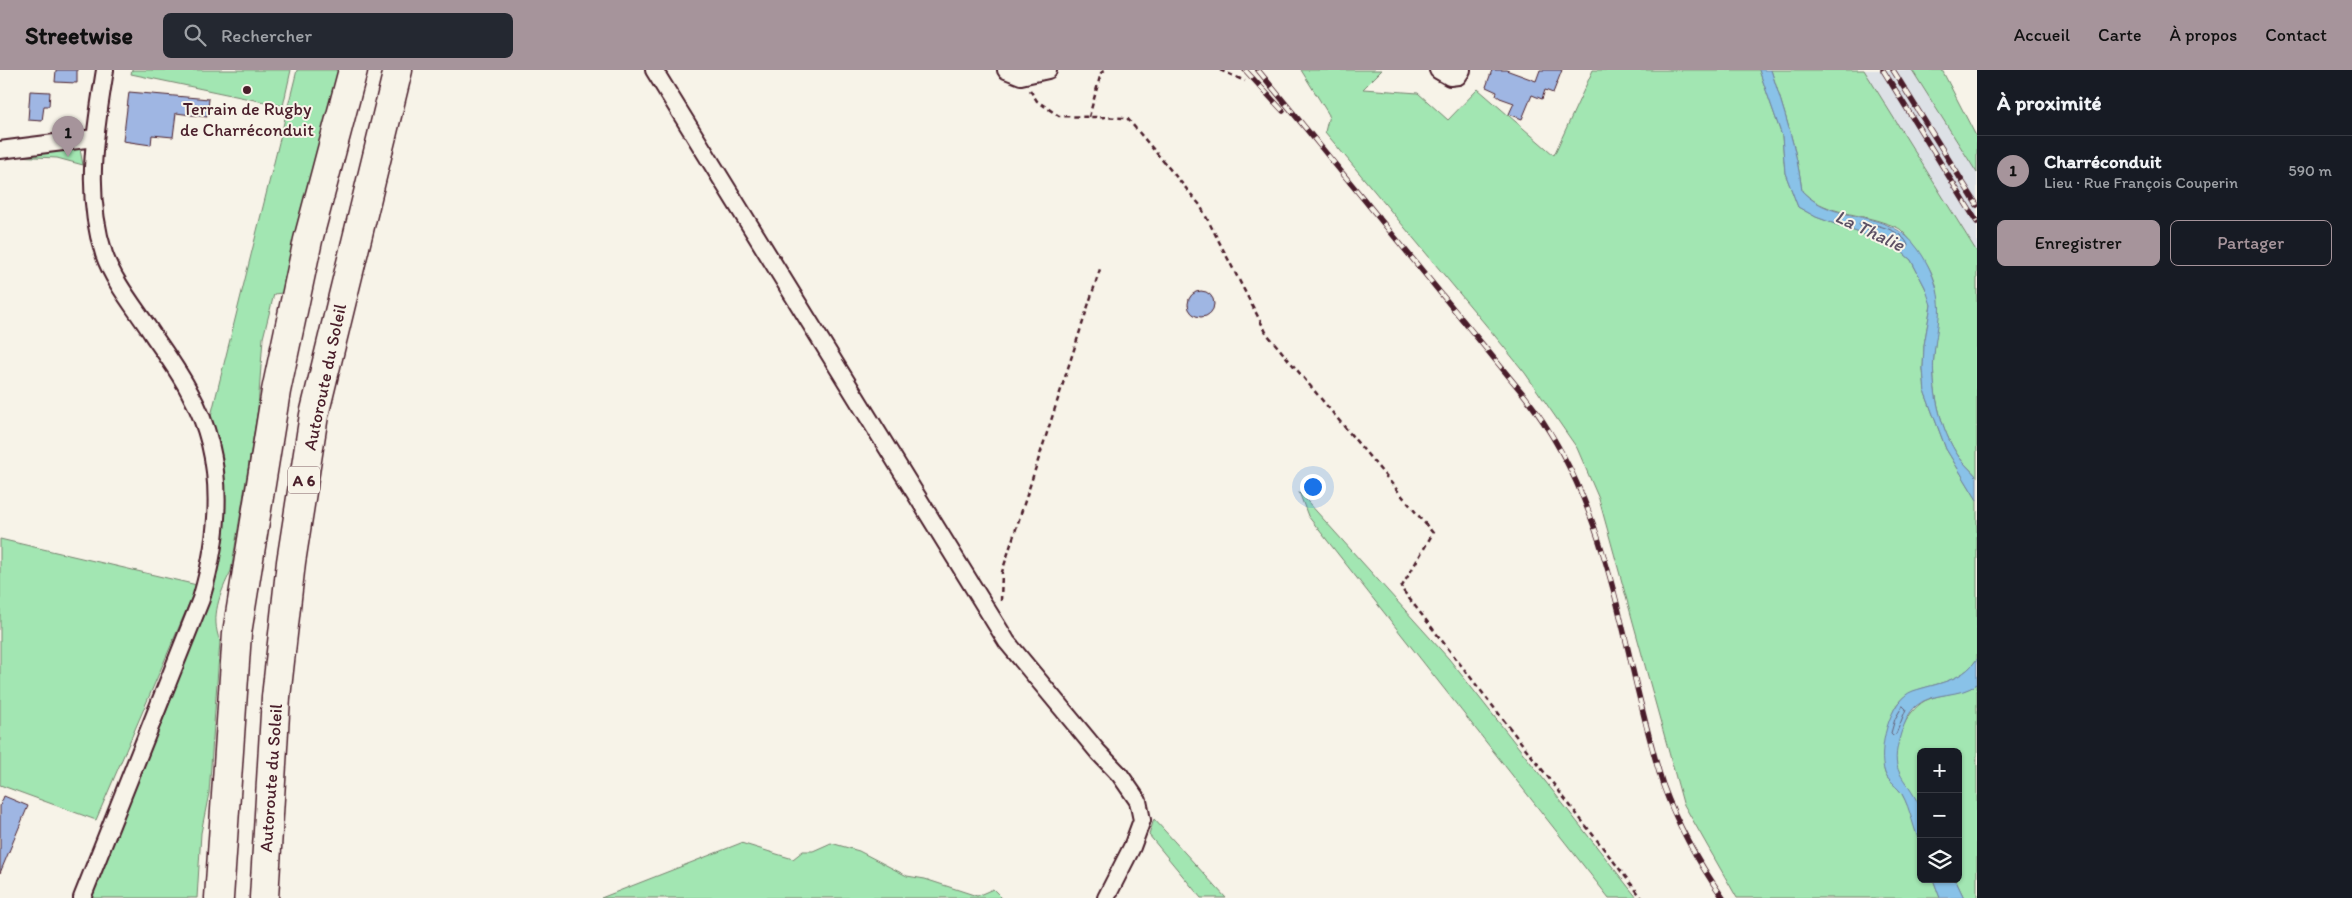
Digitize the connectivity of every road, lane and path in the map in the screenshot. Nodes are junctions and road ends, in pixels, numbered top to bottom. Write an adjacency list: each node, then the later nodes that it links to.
1 (105, 70): 13 (street)
2 (353, 70): 18 (highway, A 6)
3 (398, 70): 19 (highway, Autoroute du Soleil / A 6)
4 (654, 70): 20 (street)
5 (1048, 70): 10 (street)
6 (1106, 70): 12 (path)
7 (1220, 70): 11 (path)
8 (1438, 70): 9 (street)
9 (1462, 70)
10 (1014, 73): 12 (path)
11 (1245, 81)
12 (1089, 117): 21 (path)
13 (94, 138): 14 (street); 17 (street)
14 (0, 150)
15 (1101, 266): 16 (path)
16 (1000, 611)
17 (82, 898)
18 (219, 898)
19 (264, 898)
20 (1106, 898)
21 (1642, 898)

